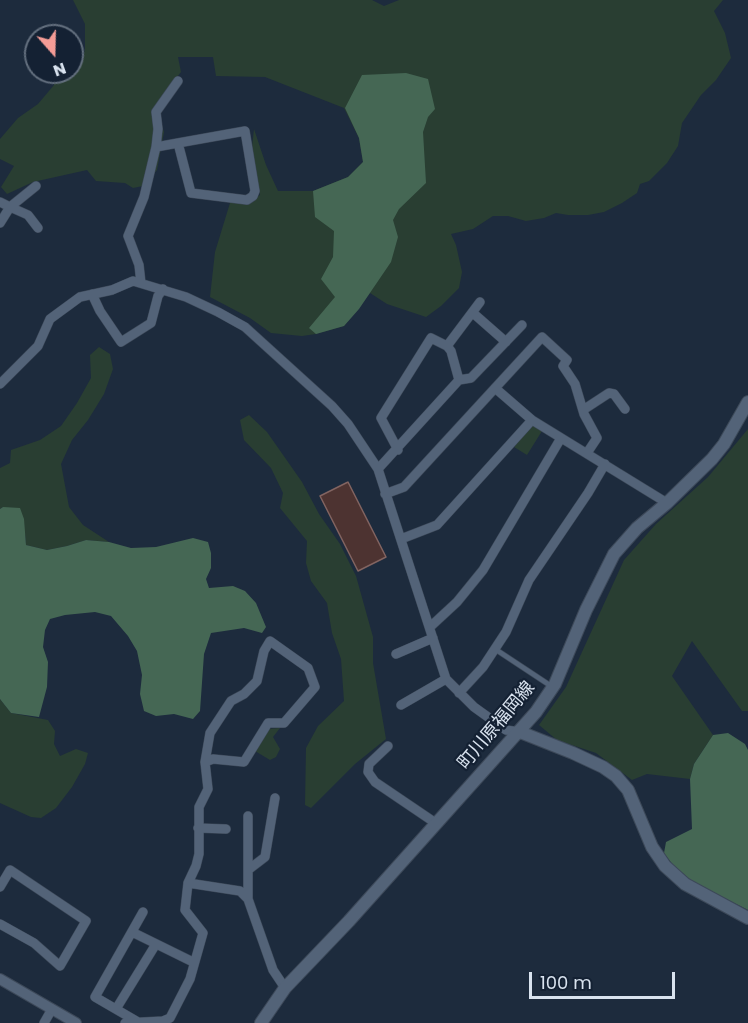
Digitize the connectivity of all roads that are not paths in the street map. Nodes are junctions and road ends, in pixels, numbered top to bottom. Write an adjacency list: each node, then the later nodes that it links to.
1 (178, 81): 3 (street)
2 (178, 143): 2 (street); 3 (street)
3 (156, 147): 9 (street)
4 (36, 186): 6 (street)
5 (0, 202): 6 (street)
6 (10, 207): 7 (street); 8 (street)
7 (0, 223)
8 (38, 228)
9 (141, 283): 10 (street); 11 (street)
10 (163, 289): 11 (street); 28 (street)
11 (92, 294): 18 (street)
12 (480, 302): 13 (street)
13 (473, 313): 15 (street); 16 (street)
14 (522, 325): 15 (street)
15 (506, 342): 17 (street)
16 (447, 346): 17 (street); 25 (street)
17 (459, 380): 25 (street)
18 (0, 384)
19 (495, 388): 22 (street); 23 (street); 29 (street)
20 (748, 402): 30 (main road, 町川原福岡線)
21 (625, 409): 22 (street)
22 (583, 410): 26 (street)
23 (532, 420): 24 (street); 31 (street)
24 (561, 438): 26 (street); 32 (street)
25 (398, 450): 28 (street)
26 (587, 453): 27 (street)
27 (605, 464): 30 (street); 34 (street)
28 (378, 470): 29 (street)
29 (386, 494): 31 (street)
30 (668, 503): 37 (main road, 町川原福岡線)
31 (401, 539): 32 (street)
32 (430, 627): 33 (street)
33 (433, 638): 35 (street); 36 (street)
34 (495, 648): 37 (lane); 38 (street)
35 (396, 654)
36 (446, 679): 38 (street); 39 (street)
37 (553, 687): 40 (main road, 町川原福岡線)
38 (459, 693): 40 (street)
39 (401, 705)
40 (520, 732): 45 (main road, 町川原福岡線); 53 (main road)
41 (388, 746): 45 (street)
42 (204, 762): 42 (street); 46 (street)
43 (275, 798): 48 (street)
44 (248, 816): 48 (street)
45 (437, 824): 59 (main road, 町川原福岡線)
46 (198, 828): 47 (street); 49 (street)
47 (226, 829)
48 (248, 870): 51 (street)
49 (188, 883): 51 (street); 57 (street)
50 (0, 887): 54 (street)
51 (248, 898): 59 (street)
52 (143, 912): 55 (street)
53 (748, 918)
54 (0, 924)
55 (132, 932): 56 (street); 61 (street)
56 (156, 944): 57 (street); 61 (street)
57 (193, 962): 62 (street)
58 (0, 979): 60 (street)
59 (285, 988): 66 (main road, 町川原福岡線)
60 (52, 1009): 63 (street); 64 (street)
61 (116, 1009): 62 (street)
62 (138, 1022): 65 (street)
63 (44, 1023)
64 (76, 1023)
65 (125, 1023)
66 (261, 1023)

